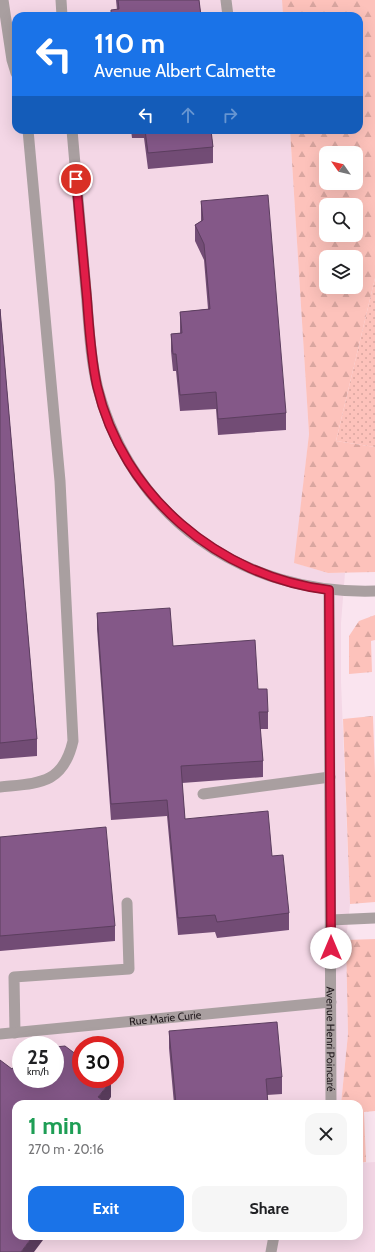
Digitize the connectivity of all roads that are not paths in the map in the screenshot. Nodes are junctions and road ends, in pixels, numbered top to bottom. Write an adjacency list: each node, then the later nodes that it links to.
1 (3, 0): 6 (street)
2 (60, 0): 4 (street)
3 (226, 0): 5 (street)
4 (62, 12)
5 (228, 12)
6 (12, 60)
7 (28, 134): 12 (street)
8 (72, 134): 9 (street)
9 (329, 590): 10 (street); 11 (street, Avenue Henri Poincaré)
10 (375, 591)
11 (330, 777): 13 (street); 16 (street, Avenue Henri Poincaré)
12 (0, 787)
13 (203, 794)
14 (127, 903): 18 (street)
15 (375, 918): 16 (street)
16 (331, 920): 17 (street, Avenue Henri Poincaré)
17 (331, 1002): 18 (street, Rue Marie Curie); 20 (street, Avenue Henri Poincaré)
18 (15, 1033): 19 (street, Rue Marie Curie)
19 (0, 1034)
20 (331, 1100)
21 (273, 1240): 22 (street)
22 (271, 1252)

